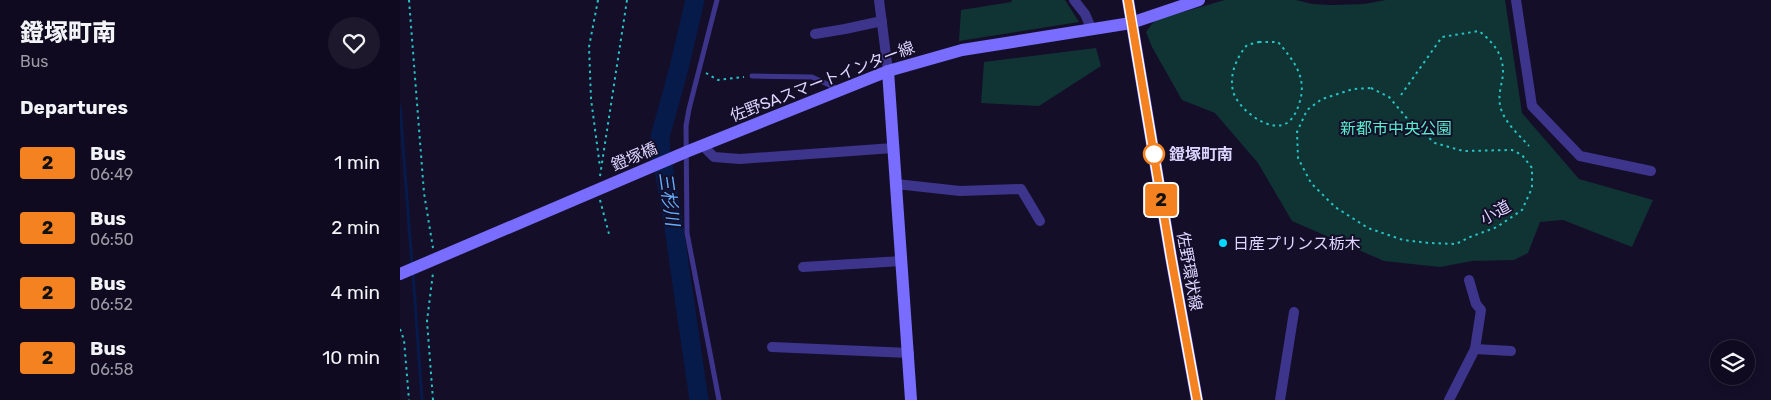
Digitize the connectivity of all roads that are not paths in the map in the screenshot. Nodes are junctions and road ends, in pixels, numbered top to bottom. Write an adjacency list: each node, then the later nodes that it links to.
1 (717, 0): 16 (lane)
2 (879, 0): 7 (street)
3 (1074, 0): 9 (street)
4 (1128, 0): 8 (main road, 佐野環状線)
5 (1199, 0): 8 (main road, 佐野SAスマートインター線)
6 (1516, 0): 17 (street)
7 (882, 21): 10 (street); 11 (street)
8 (1131, 23): 9 (main road, 佐野SAスマートインター線); 31 (main road, 佐野環状線)
9 (1092, 30): 11 (main road, 佐野SAスマートインター線)
10 (815, 34)
11 (888, 71): 13 (main road, 佐野SAスマートインター線); 15 (main road)
12 (752, 76): 13 (lane)
13 (838, 89): 14 (main road, 佐野SAスマートインター線)
14 (703, 145): 15 (street); 16 (main road, 佐野SAスマートインター線)
15 (893, 148): 18 (main road)
16 (681, 154): 22 (main road, 鐙塚橋); 29 (lane)
17 (1651, 171)
18 (896, 184): 19 (street); 20 (main road)
19 (1040, 221)
20 (902, 261): 21 (street); 28 (main road)
21 (803, 267)
22 (400, 274)
23 (1469, 280): 26 (street)
24 (1294, 312): 32 (street)
25 (772, 348): 28 (street)
26 (1475, 349): 27 (street); 33 (street)
27 (1511, 351)
28 (909, 353): 30 (main road)
29 (719, 400)
30 (912, 400)
31 (1196, 400)
32 (1280, 400)
33 (1449, 400)

